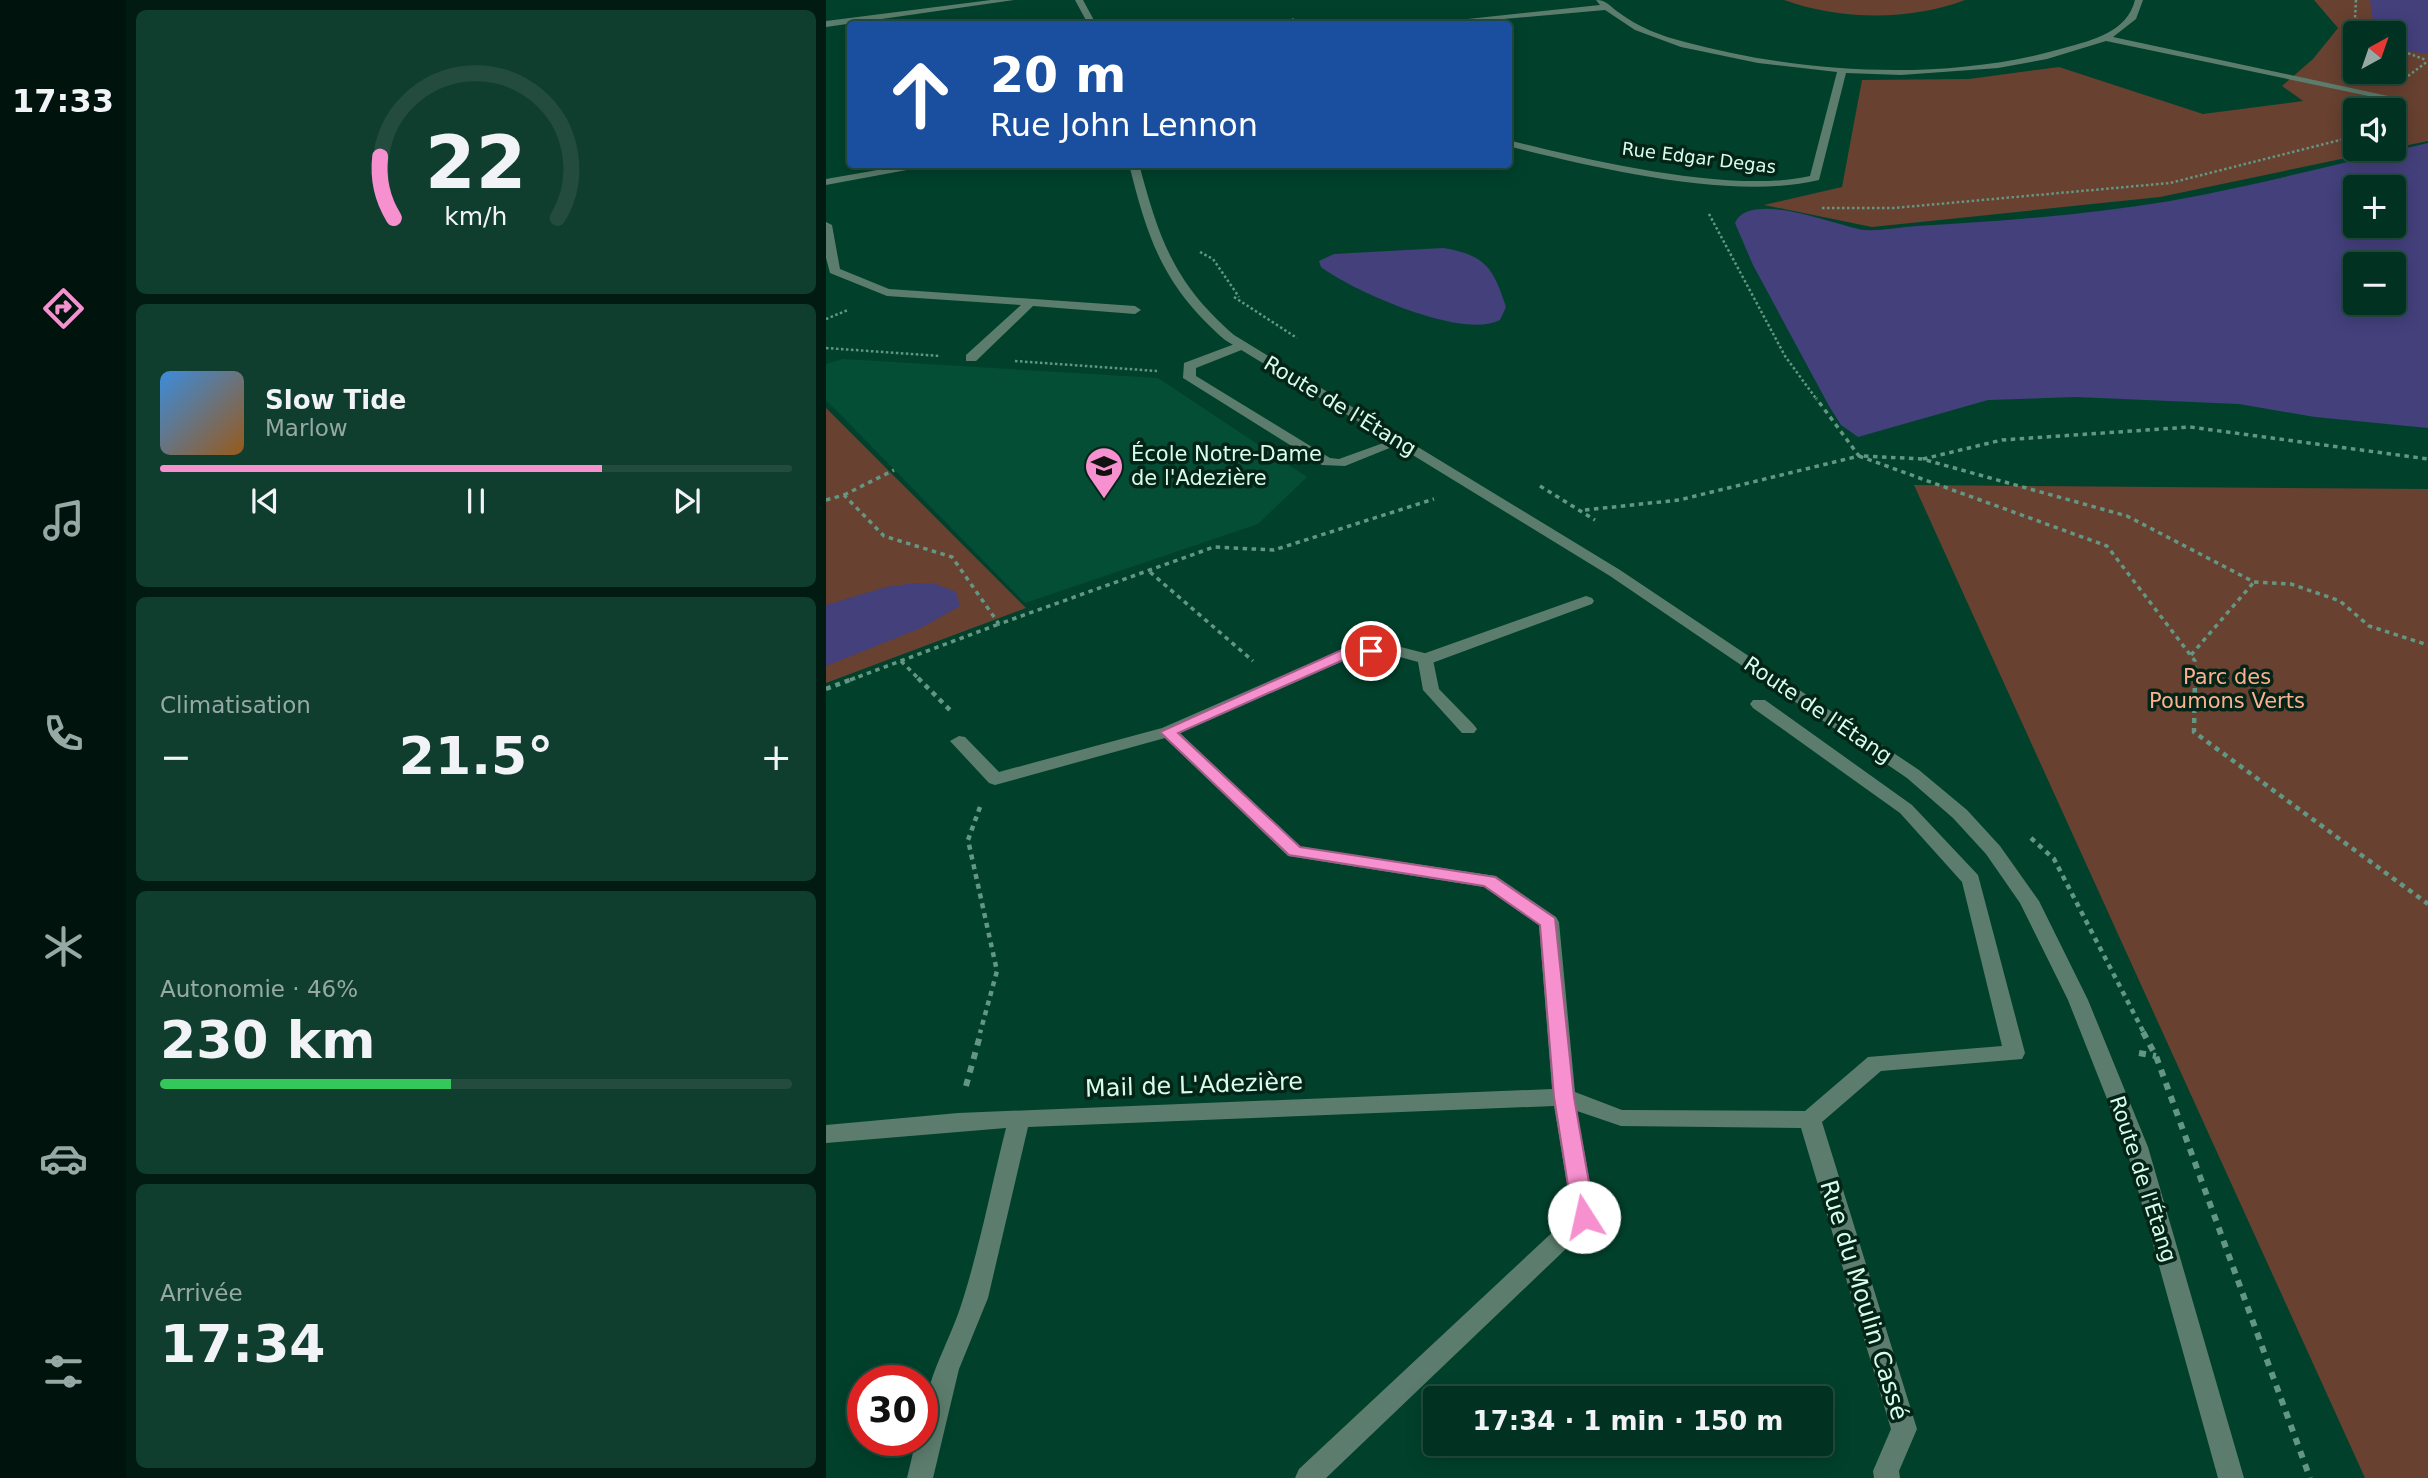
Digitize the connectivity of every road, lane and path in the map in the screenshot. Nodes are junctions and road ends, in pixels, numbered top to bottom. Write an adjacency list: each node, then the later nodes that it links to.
1 (1010, 0): 6 (street)
2 (1079, 0): 8 (street)
3 (2139, 0): 12 (street)
4 (2356, 0): 10 (path)
5 (1603, 4): 9 (street); 15 (street)
6 (879, 16): 7 (street); 11 (street)
7 (883, 21)
8 (1090, 21)
9 (1452, 21)
10 (2359, 21)
11 (826, 24)
12 (2105, 38): 15 (street); 16 (street)
13 (2406, 53): 14 (path)
14 (2427, 61)
15 (1843, 69): 18 (street, Rue Edgar Degas)
16 (2383, 96)
17 (2343, 139): 22 (path)
18 (1512, 144)
19 (910, 168): 21 (street)
20 (1135, 168): 27 (street, Route de l'Étang)
21 (826, 182)
22 (1819, 208)
23 (1717, 212): 30 (path)
24 (826, 225): 25 (street)
25 (1029, 303): 26 (street); 28 (street)
26 (1135, 310)
27 (1240, 346): 29 (street, Route de l'Étang); 29 (street)
28 (971, 358)
29 (1399, 440): 62 (street, Route de l'Étang)
30 (1859, 456): 31 (path); 37 (path); 43 (path)
31 (1922, 459): 32 (path); 39 (path)
32 (2428, 459)
33 (894, 470): 34 (path)
34 (844, 495): 36 (path); 41 (path)
35 (1447, 495): 38 (path)
36 (826, 500)
37 (1584, 510)
38 (1150, 572): 41 (path); 46 (path)
39 (2254, 582): 42 (path); 43 (path)
40 (1586, 601): 44 (street)
41 (999, 624): 45 (path)
42 (2428, 645)
43 (2191, 655): 53 (path)
44 (1426, 659): 46 (street); 49 (street)
45 (901, 661): 47 (path); 51 (path)
46 (1279, 683): 50 (street)
47 (826, 689)
48 (1759, 704): 56 (street)
49 (1468, 729)
50 (1168, 732): 52 (street); 54 (street)
51 (960, 741): 52 (street)
52 (995, 779): 57 (path)
53 (2428, 904)
54 (1564, 1097): 55 (street, Mail de L'Adezière); 56 (street); 60 (street)
55 (1019, 1118): 57 (street, Mail de L'Adezière); 59 (street)
56 (1810, 1120): 61 (street, Rue du Moulin Cassé)
57 (958, 1121): 58 (street, Mail de L'Adezière)
58 (826, 1134)
59 (920, 1478)
60 (1308, 1478)
61 (1887, 1478)
62 (2231, 1478)

